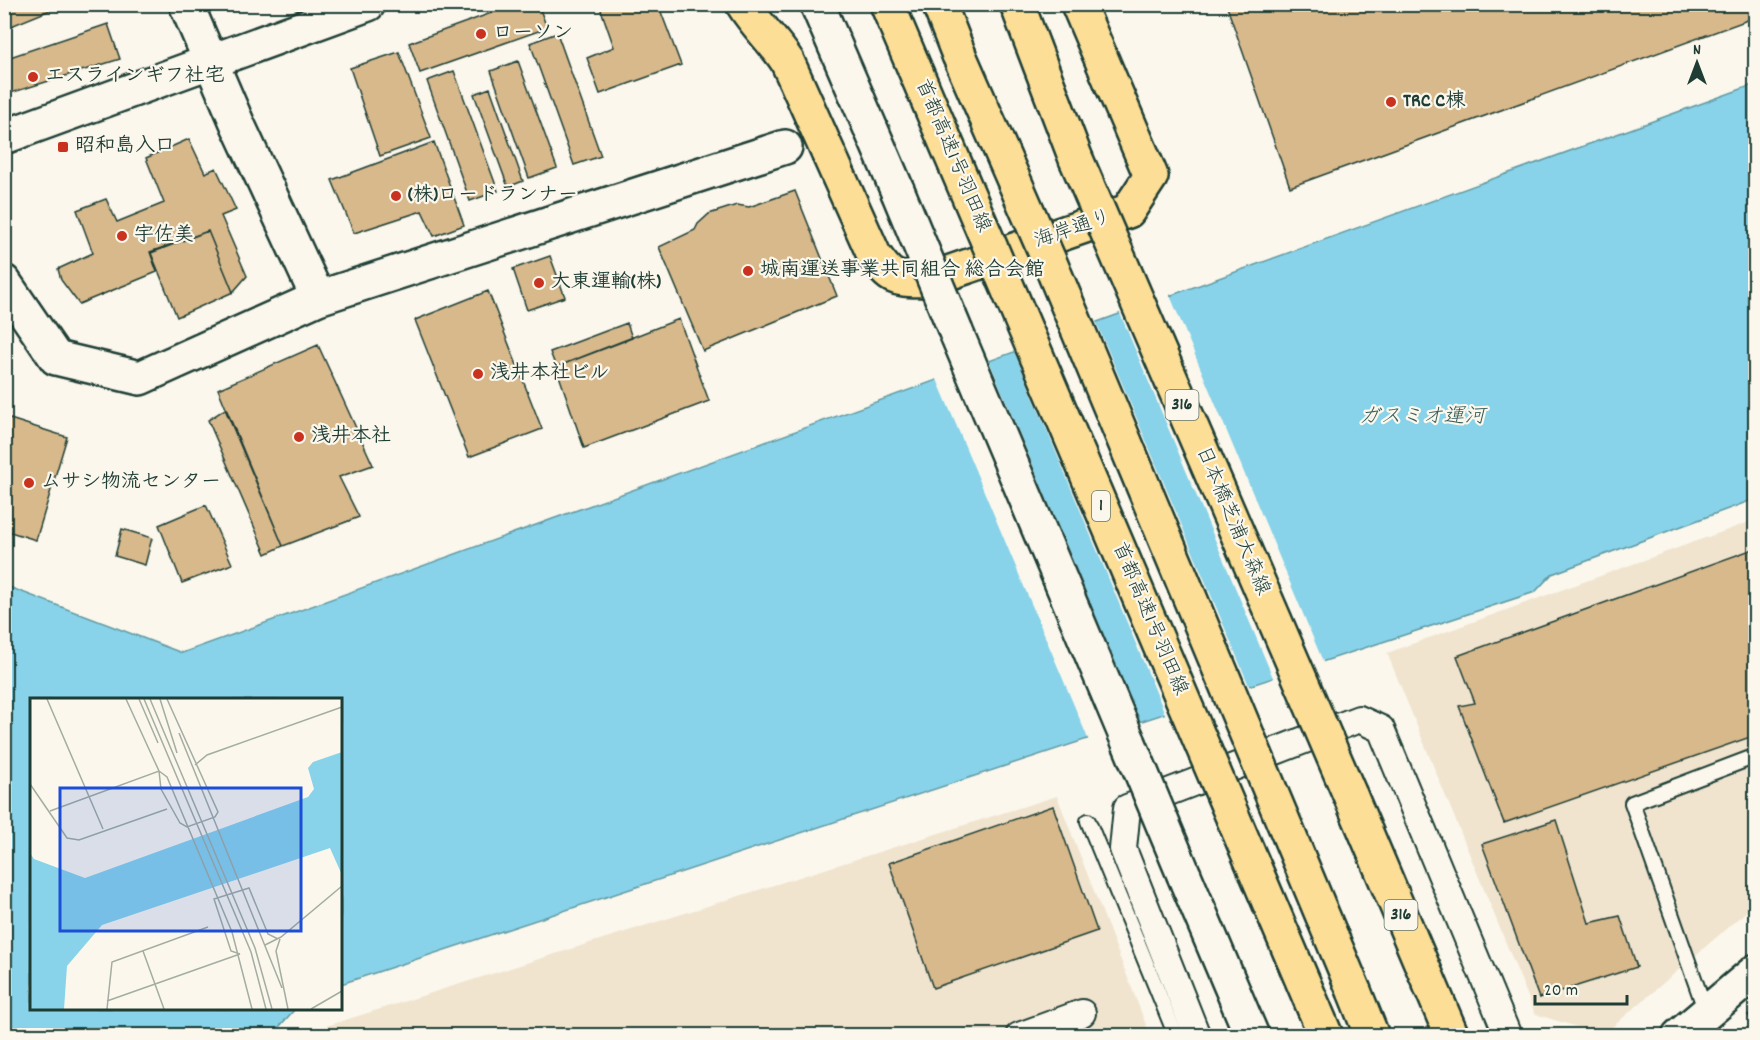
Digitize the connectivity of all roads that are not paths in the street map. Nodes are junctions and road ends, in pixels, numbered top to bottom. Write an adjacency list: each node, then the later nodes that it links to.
1 (186, 4): 9 (street)
2 (368, 4): 9 (street)
3 (743, 4): 8 (main road, 海岸通り)
4 (817, 4): 23 (street, bridge)
5 (887, 4): 19 (main road, 首都高速1号羽田線 / 1, bridge)
6 (939, 4): 24 (main road, bridge)
7 (1017, 4): 25 (main road, 日本橋芝浦大森線 / 316, bridge)
8 (1078, 4)
9 (210, 61): 10 (street); 13 (street)
10 (4, 137)
11 (784, 147): 13 (street)
12 (4, 282): 13 (street)
13 (318, 298)
14 (1755, 756): 18 (lane)
15 (1088, 821): 21 (lane)
16 (1755, 971): 18 (street)
17 (1082, 1013): 20 (street)
18 (1707, 1014): 27 (street)
19 (1320, 1022)
20 (1019, 1035)
21 (1176, 1035)
22 (1197, 1035): 26 (street)
23 (1252, 1035)
24 (1372, 1035)
25 (1452, 1035)
26 (1508, 1035)
27 (1678, 1035)

